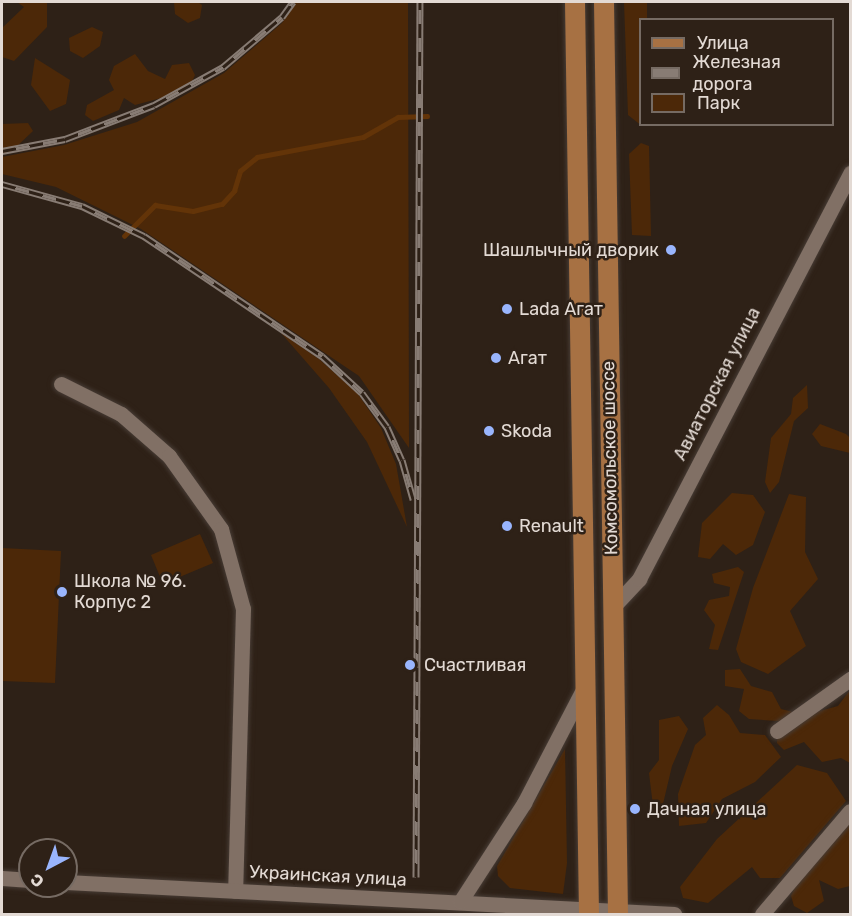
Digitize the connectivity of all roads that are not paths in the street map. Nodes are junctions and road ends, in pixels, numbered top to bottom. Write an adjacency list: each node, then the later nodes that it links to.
1 (575, 2): 7 (main road, Комсомольское шоссе)
2 (604, 2): 5 (main road, Комсомольское шоссе)
3 (850, 173): 5 (street, Авиаторская улица)
4 (62, 384): 13 (street)
5 (612, 608): 16 (main road, Комсомольское шоссе)
6 (850, 679): 8 (street)
7 (586, 684): 14 (street); 15 (main road, Комсомольское шоссе)
8 (777, 731)
9 (850, 811): 18 (street)
10 (2, 878): 11 (street)
11 (18, 879)
12 (78, 883): 13 (street, Украинская улица)
13 (236, 891): 14 (street, Украинская улица)
14 (460, 902): 15 (street, Украинская улица)
15 (589, 911): 16 (street, Украинская улица)
16 (618, 912): 17 (street, Украинская улица)
17 (674, 915)
18 (762, 915)

